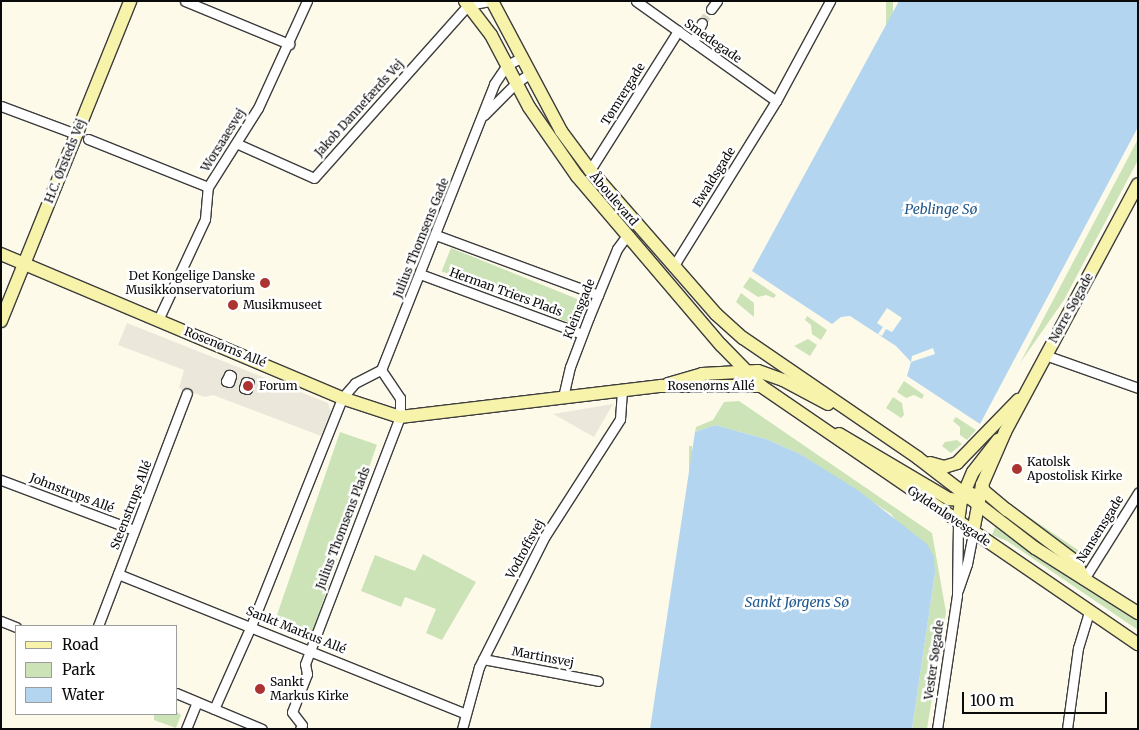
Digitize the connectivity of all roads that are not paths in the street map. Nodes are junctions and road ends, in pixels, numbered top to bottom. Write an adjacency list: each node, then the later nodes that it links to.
1 (130, 1): 21 (street, H.C. Ørsteds Vej)
2 (185, 1): 13 (street)
3 (307, 1): 13 (street, Worsaaesvej)
4 (636, 1): 11 (street, Smedegade)
5 (717, 1): 9 (street)
6 (830, 1): 18 (street, Ewaldsgade)
7 (488, 2): 8 (street); 14 (street, Åboulevard)
8 (466, 3): 15 (street, Åboulevard); 23 (street, Jakob Dannefærds Vej)
9 (711, 9)
10 (702, 23): 12 (street)
11 (678, 31): 12 (street, Smedegade); 24 (street, Tømrergade)
12 (693, 42): 18 (street, Smedegade)
13 (288, 44): 23 (street, Worsaaesvej)
14 (521, 58): 15 (street); 16 (street, Åboulevard)
15 (507, 65): 17 (street, Åboulevard); 20 (street, Julius Thomsens Gade)
16 (529, 74): 17 (street, Julius Thomsens Gade); 24 (street, Åboulevard)
17 (516, 83): 20 (street, Julius Thomsens Gade); 27 (street, Åboulevard)
18 (776, 101): 31 (street, Ewaldsgade)
19 (1, 106): 21 (street)
20 (484, 116): 28 (street, Julius Thomsens Gade)
21 (76, 134): 30 (street, H.C. Ørsteds Vej)
22 (88, 139): 26 (street)
23 (238, 144): 26 (street, Worsaaesvej)
24 (590, 170): 31 (street, Åboulevard)
25 (1138, 184): 37 (street, Nørre Søgade)
26 (208, 187): 34 (street, Worsaaesvej)
27 (627, 234): 33 (street, Kleinsgade); 40 (street, Åboulevard)
28 (436, 235): 32 (street, Julius Thomsens Gade); 33 (street)
29 (1, 254): 30 (street, Rosenørns Allé)
30 (24, 264): 34 (street, Rosenørns Allé); 35 (street, H.C. Ørsteds Vej)
31 (673, 267): 38 (street, Åboulevard)
32 (420, 274): 36 (street, Herman Triers Plads); 39 (street, Julius Thomsens Gade)
33 (598, 296): 36 (street, Kleinsgade)
34 (158, 320): 48 (street, Rosenørns Allé)
35 (1, 321)
36 (582, 334): 47 (street, Kleinsgade)
37 (1045, 355): 43 (street); 46 (street, Nørre Søgade)
38 (778, 363): 51 (street, Gyldenløvesgade)
39 (382, 370): 48 (street); 49 (street)
40 (744, 370): 41 (street, Rosenørns Allé); 42 (street, Åboulevard); 51 (street, Rosenørns Allé)
41 (661, 386): 42 (street, Rosenørns Allé); 44 (street, Rosenørns Allé)
42 (761, 386): 50 (street, Gyldenløvesgade)
43 (1138, 388)
44 (622, 391): 47 (street, Rosenørns Allé); 72 (street, Vodroffsvej)
45 (187, 392): 59 (street, Steenstrups Allé)
46 (1025, 394): 52 (street, Nørre Søgade); 53 (street)
47 (563, 397): 49 (street, Rosenørns Allé)
48 (342, 398): 49 (street, Rosenørns Allé); 68 (street)
49 (400, 417): 71 (street, Julius Thomsens Plads)
50 (807, 420): 57 (street); 58 (street, Gyldenløvesgade)
51 (864, 421): 53 (street, Gyldenløvesgade)
52 (1005, 432): 55 (street, Nørre Søgade); 57 (street, Nørre Søgade)
53 (918, 458): 57 (street, Gyldenløvesgade)
54 (1, 480): 59 (street, Johnstrups Allé)
55 (982, 485): 57 (street, Nørre Søgade); 62 (street)
56 (1138, 493): 62 (street, Nansensgade)
57 (968, 499): 58 (street); 60 (street); 62 (street, Gyldenløvesgade)
58 (958, 522): 60 (street, Gyldenløvesgade); 63 (street, Vester Søgade)
59 (134, 530): 61 (street, Steenstrups Allé)
60 (972, 532): 63 (street, Vester Søgade); 64 (street, Gyldenløvesgade)
61 (118, 574): 67 (street, Steenstrups Allé); 68 (street, Sankt Markus Allé)
62 (1084, 579): 65 (street, Gyldenløvesgade)
63 (957, 595): 82 (street, Vester Søgade)
64 (1089, 612): 70 (street, Gyldenløvesgade); 83 (street)
65 (1138, 613)
66 (1, 621): 69 (street)
67 (98, 625)
68 (252, 626): 71 (street, Sankt Markus Allé); 76 (street)
69 (15, 627)
70 (1138, 644)
71 (311, 649): 77 (street, Sankt Markus Allé); 80 (street, Julius Thomsens Plads)
72 (483, 659): 73 (street, Martinsvej); 77 (street, Vodroffsvej)
73 (598, 680)
74 (178, 694): 75 (street)
75 (197, 702): 76 (street); 78 (street)
76 (214, 709): 79 (street)
77 (464, 713): 81 (street, Vodroffsvej)
78 (186, 729)
79 (262, 729)
80 (300, 729)
81 (462, 729)
82 (937, 729)
83 (1067, 729)

